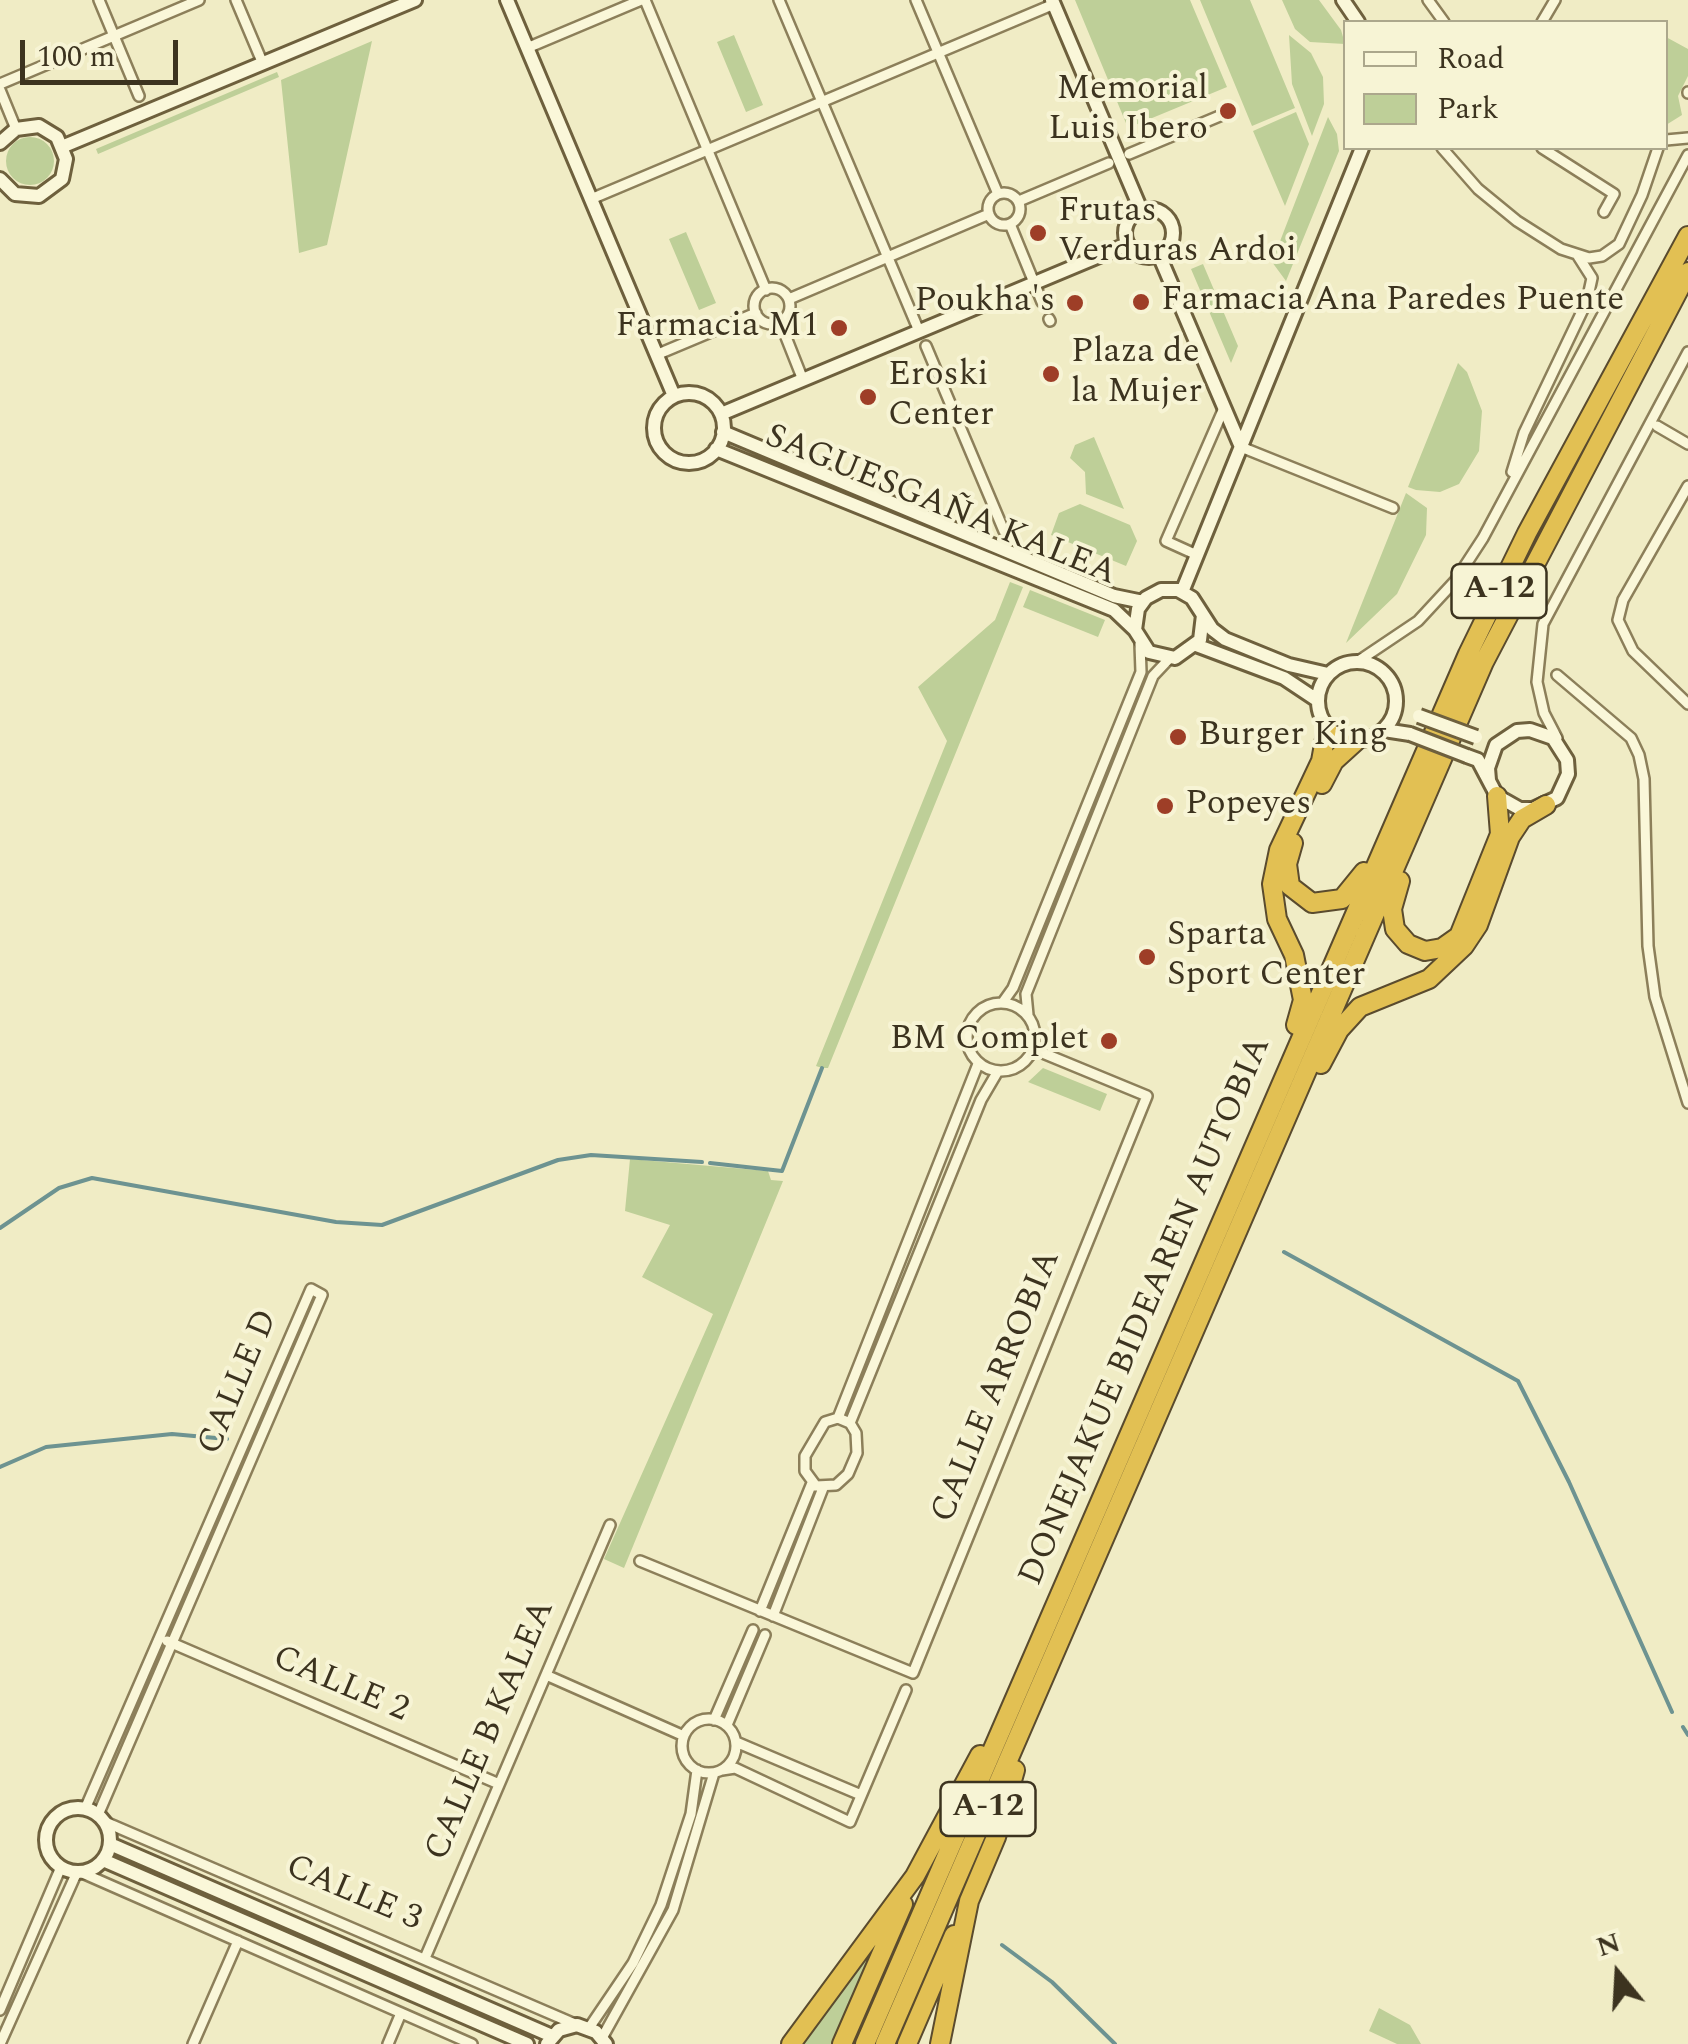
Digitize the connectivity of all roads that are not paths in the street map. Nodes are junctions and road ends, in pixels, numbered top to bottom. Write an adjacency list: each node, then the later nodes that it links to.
1 (99, 0): 10 (street)
2 (198, 0): 10 (street)
3 (236, 0): 13 (street)
4 (415, 0): 13 (street)
5 (506, 0): 11 (street)
6 (643, 0): 11 (street); 21 (street)
7 (780, 0): 16 (street)
8 (916, 0): 12 (street)
9 (1053, 2): 12 (street); 33 (street)
10 (114, 36): 14 (street); 15 (street)
11 (527, 48): 31 (street)
12 (938, 52): 16 (street); 30 (street)
13 (263, 64): 20 (street)
14 (0, 87): 18 (street)
15 (139, 96)
16 (822, 102): 21 (street); 41 (street)
17 (1222, 114): 26 (street)
18 (16, 128): 19 (street); 20 (street)
19 (0, 143)
20 (64, 146): 29 (street)
21 (707, 150): 31 (street); 44 (street)
22 (1361, 150): 60 (street)
23 (1444, 150): 40 (street)
24 (1545, 150): 34 (street)
25 (1657, 150): 40 (street)
26 (1129, 154)
27 (1688, 155): 62 (street)
28 (1109, 163): 32 (street)
29 (0, 179)
30 (998, 194): 32 (street); 35 (street)
31 (590, 199): 52 (street)
32 (1018, 201): 36 (street)
33 (1141, 210): 38 (street); 39 (street)
34 (1604, 212)
35 (989, 214): 36 (street); 41 (street)
36 (1010, 224): 43 (street)
37 (1688, 236): 85 (highway, DONEJAKUE BIDEAREN AUTOBIA / A-12)
38 (1128, 244): 39 (street); 43 (street)
39 (1159, 256): 55 (street)
40 (1578, 256): 62 (street)
41 (888, 257): 45 (street); 49 (street)
42 (1688, 272): 88 (highway, DONEJAKUE BIDEAREN AUTOBIA / A-12)
43 (1034, 283): 46 (street); 49 (street)
44 (766, 290): 45 (street); 47 (street)
45 (789, 300): 48 (street)
46 (1042, 302)
47 (756, 313): 48 (street); 52 (street)
48 (780, 322): 53 (street)
49 (919, 331): 53 (street)
50 (926, 346): 65 (street)
51 (1688, 352): 84 (street)
52 (656, 355): 54 (street)
53 (803, 380): 56 (street)
54 (674, 396): 56 (street); 61 (street)
55 (1224, 408): 60 (street); 66 (street)
56 (721, 414): 58 (street)
57 (1656, 426): 59 (street)
58 (723, 432): 61 (street); 68 (street, SAGUESGAÑA KALEA)
59 (1688, 444)
60 (1241, 447): 64 (street); 66 (street)
61 (716, 449): 70 (street, SAGUESGAÑA KALEA)
62 (1510, 483): 74 (street)
63 (1688, 486): 79 (street)
64 (1394, 508)
65 (1004, 531)
66 (1197, 555): 67 (street)
67 (1182, 592): 68 (street); 69 (street)
68 (1142, 602): 70 (street)
69 (1203, 615): 72 (street); 75 (street)
70 (1135, 630): 71 (street)
71 (1140, 644): 73 (street); 89 (street)
72 (1196, 645): 73 (street); 78 (street)
73 (1168, 659): 90 (street)
74 (1357, 662): 75 (street); 77 (street)
75 (1328, 674): 78 (street)
76 (1557, 675): 94 (street)
77 (1396, 696): 81 (street); 83 (street, bridge)
78 (1317, 700): 80 (street)
79 (1688, 704)
80 (1327, 728): 82 (street); 96 (highway)
81 (1384, 730): 82 (street); 86 (street, bridge)
82 (1356, 740): 85 (highway)
83 (1496, 745): 84 (street); 86 (street)
84 (1562, 748): 87 (street)
85 (1415, 774): 96 (highway, DONEJAKUE BIDEAREN AUTOBIA / A-12)
86 (1493, 788): 87 (street); 88 (highway)
87 (1546, 806): 95 (highway)
88 (1421, 809): 95 (highway, DONEJAKUE BIDEAREN AUTOBIA / A-12)
89 (1003, 1002): 90 (street); 92 (street)
90 (1028, 1015): 91 (street)
91 (1034, 1049): 93 (street); 105 (street, CALLE ARROBIA)
92 (978, 1064): 93 (street); 97 (street)
93 (998, 1072): 98 (street)
94 (1688, 1103)
95 (1274, 1147): 103 (highway, DONEJAKUE BIDEAREN AUTOBIA / A-12)
96 (1247, 1159): 111 (highway, DONEJAKUE BIDEAREN AUTOBIA / A-12)
97 (838, 1418): 98 (street); 99 (street)
98 (850, 1424): 100 (street)
99 (812, 1483): 100 (street); 104 (street)
100 (823, 1488): 105 (street)
101 (610, 1525): 110 (street, CALLE B KALEA)
102 (640, 1562): 104 (street, CALLE ARROBIA)
103 (1089, 1574): 127 (highway); 143 (highway, DONEJAKUE BIDEAREN AUTOBIA / A-12)
104 (760, 1611): 105 (street, CALLE ARROBIA)
105 (773, 1616)
106 (753, 1630): 113 (street)
107 (765, 1635): 114 (street)
108 (160, 1638): 109 (street, CALLE 2); 109 (street, CALLE D); 121 (street, CALLE D)
109 (172, 1644): 119 (street, CALLE 2); 121 (street, CALLE D)
110 (546, 1676): 115 (street); 119 (street, CALLE B KALEA)
111 (1020, 1685): 126 (highway); 142 (highway, DONEJAKUE BIDEAREN AUTOBIA / A-12)
112 (906, 1690): 120 (street)
113 (714, 1720): 114 (street); 115 (street)
114 (726, 1725): 116 (street)
115 (684, 1736): 117 (street)
116 (736, 1742): 118 (street); 120 (street)
117 (697, 1770): 118 (street); 132 (street)
118 (718, 1771): 120 (street); 134 (street)
119 (499, 1784): 129 (street, CALLE B KALEA)
120 (861, 1795)
121 (96, 1815): 122 (street); 124 (street); 129 (street, CALLE 3)
122 (110, 1844): 123 (street); 133 (street, CALLE 3)
123 (104, 1860): 125 (street); 139 (street, CALLE 3)
124 (60, 1868): 125 (street); 130 (street)
125 (78, 1872): 128 (street); 135 (street)
126 (915, 1876): 140 (highway); 141 (highway)
127 (969, 1901): 144 (highway); 145 (highway)
128 (238, 1941): 131 (street); 136 (street)
129 (425, 1958): 132 (street, CALLE 3)
130 (0, 2010)
131 (402, 2013): 137 (street); 138 (street)
132 (583, 2026): 133 (street); 134 (street)
133 (549, 2040)
134 (604, 2041)
135 (0, 2044)
136 (194, 2044)
137 (388, 2044)
138 (472, 2044)
139 (527, 2044)
140 (792, 2044)
141 (842, 2044)
142 (865, 2044)
143 (886, 2044)
144 (906, 2044)
145 (940, 2044)

